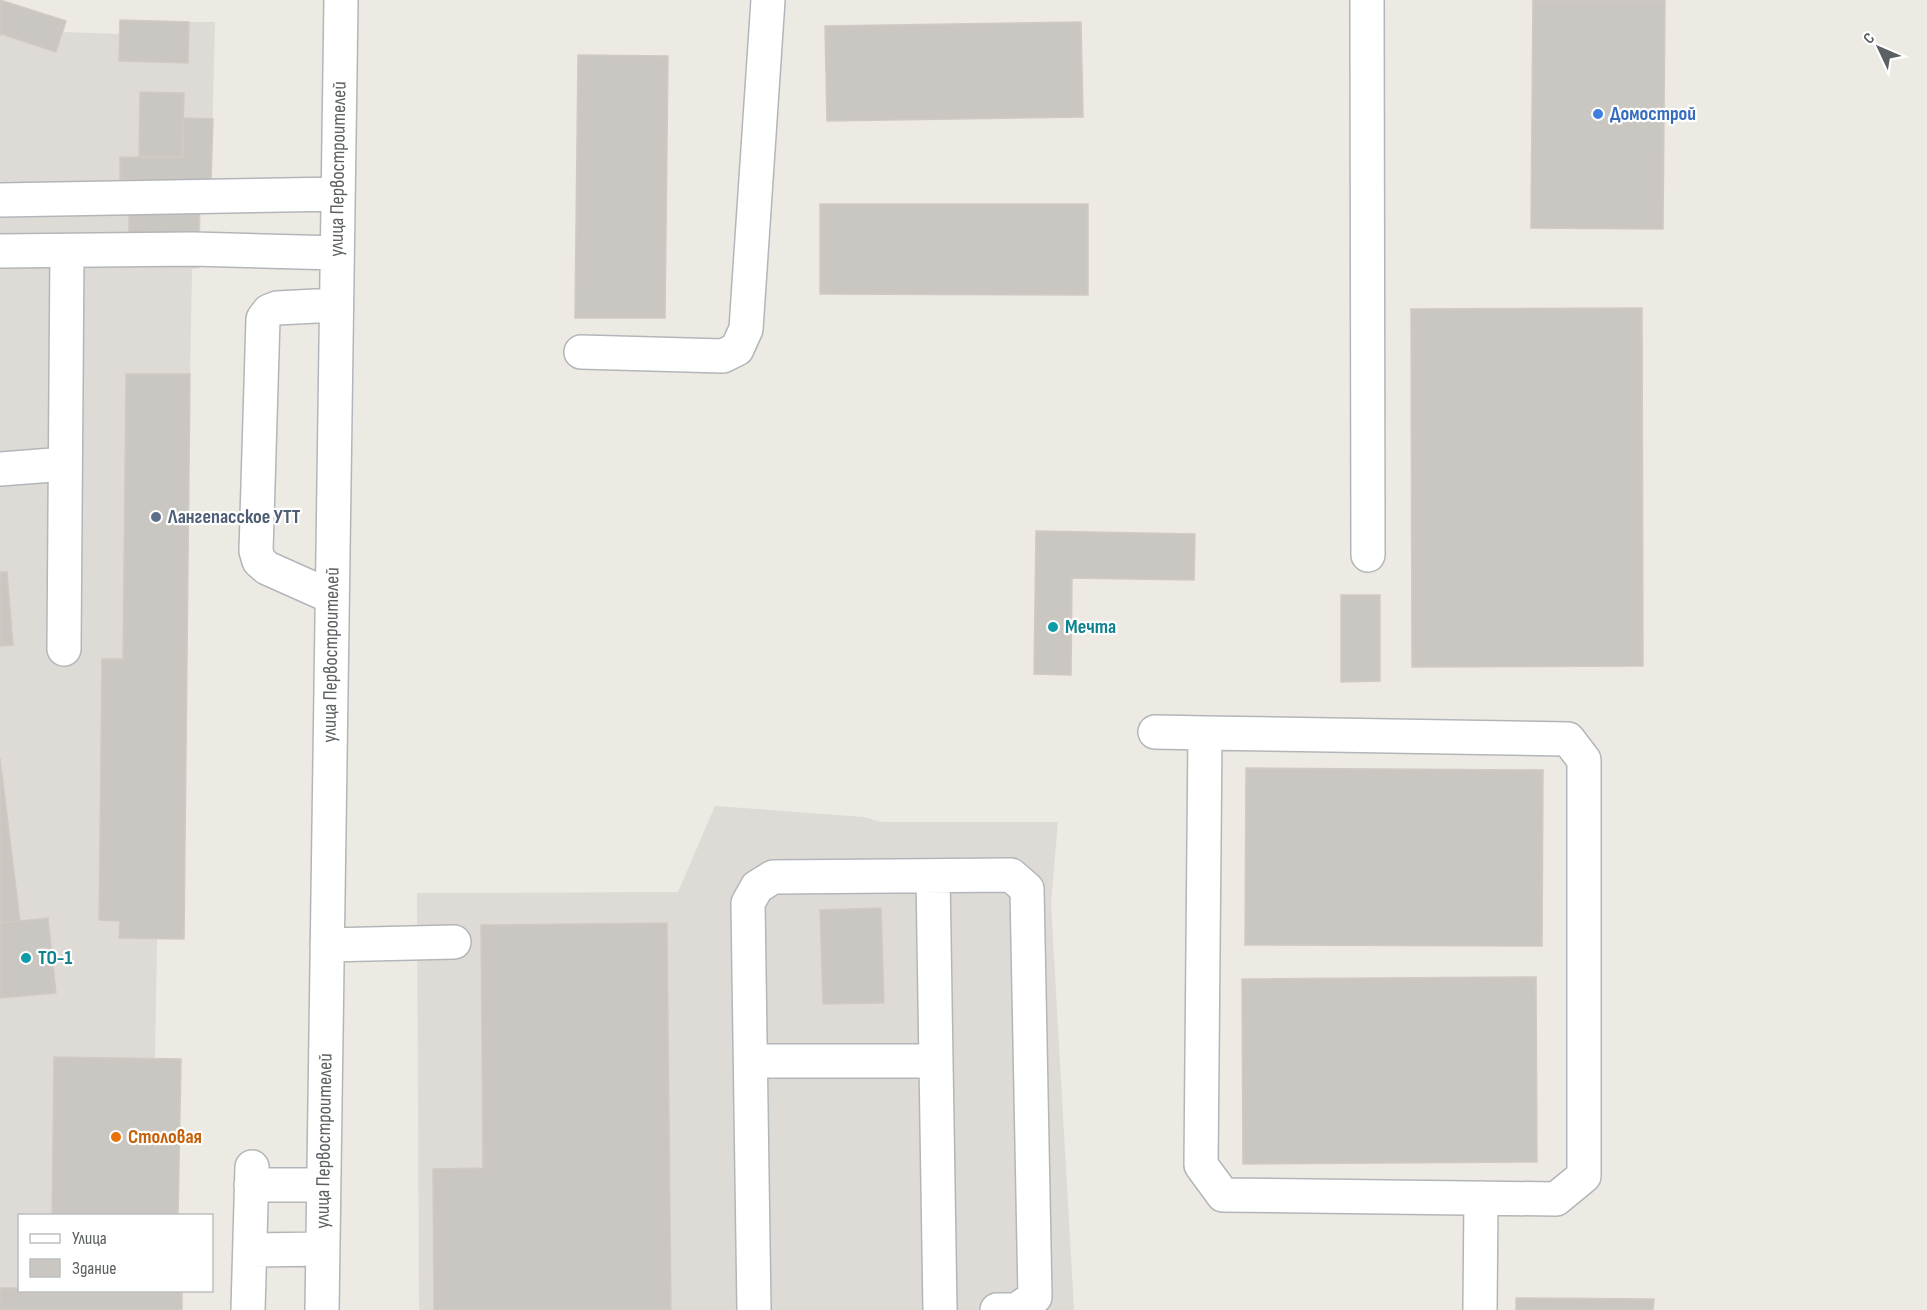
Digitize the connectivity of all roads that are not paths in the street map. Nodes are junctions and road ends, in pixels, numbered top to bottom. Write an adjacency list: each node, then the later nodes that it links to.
1 (340, 0): 4 (street, улица Первостроителей)
2 (768, 0): 10 (street)
3 (1367, 0): 13 (street)
4 (338, 195): 5 (street); 8 (street, улица Первостроителей)
5 (0, 200)
6 (0, 251): 7 (street)
7 (67, 251): 8 (street); 11 (street)
8 (338, 253): 9 (street, улица Первостроителей)
9 (336, 305): 14 (street, улица Первостроителей); 14 (street)
10 (581, 352)
11 (65, 464): 12 (street); 15 (street)
12 (0, 469)
13 (1368, 555)
14 (332, 597): 20 (street, улица Первостроителей)
15 (64, 649)
16 (1155, 732): 17 (street)
17 (1205, 733): 24 (street); 24 (street)
18 (933, 876): 21 (street); 22 (street); 31 (street)
19 (454, 942): 20 (street)
20 (327, 945): 23 (street, улица Первостроителей)
21 (751, 1061): 22 (street); 29 (street)
22 (936, 1061): 30 (street)
23 (323, 1185): 25 (street, улица Первостроителей); 26 (street)
24 (1481, 1198): 32 (street)
25 (322, 1249): 26 (street); 28 (street, улица Первостроителей)
26 (249, 1250): 27 (street)
27 (248, 1310)
28 (322, 1310)
29 (754, 1310)
30 (940, 1310)
31 (997, 1310)
32 (1480, 1310)

